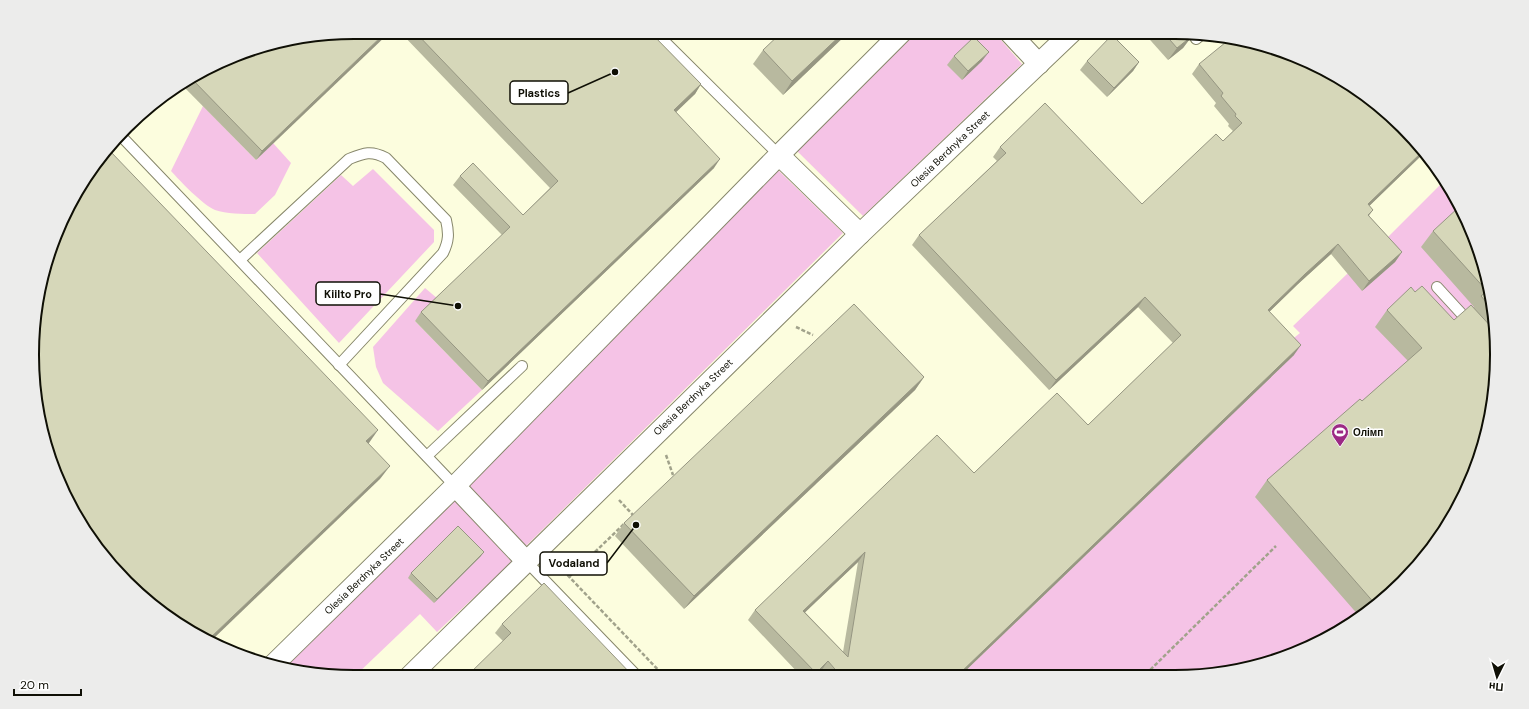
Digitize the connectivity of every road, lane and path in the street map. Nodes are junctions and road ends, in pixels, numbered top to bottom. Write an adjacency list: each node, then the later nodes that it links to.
1 (662, 39): 7 (lane)
2 (895, 39): 7 (street, Olesia Berdnyka Street)
3 (1016, 39): 5 (street)
4 (1065, 39): 5 (street, Olesia Berdnyka Street)
5 (1039, 64): 8 (street, Olesia Berdnyka Street)
6 (124, 139): 9 (lane)
7 (779, 155): 8 (street); 19 (street, Olesia Berdnyka Street)
8 (860, 234): 23 (street, Olesia Berdnyka Street)
9 (240, 260): 14 (lane); 14 (lane)
10 (1437, 287): 12 (lane)
11 (794, 326): 13 (path)
12 (1477, 331)
13 (813, 335)
14 (339, 365): 17 (lane)
15 (522, 366): 17 (lane)
16 (665, 449): 18 (path)
17 (427, 456): 19 (lane)
18 (673, 475)
19 (455, 486): 23 (street); 25 (street, Olesia Berdnyka Street)
20 (617, 498): 24 (path)
21 (1276, 546): 29 (path)
22 (550, 558): 24 (path)
23 (526, 561): 26 (street, Olesia Berdnyka Street); 27 (lane)
24 (569, 577): 28 (path)
25 (278, 660)
26 (416, 670)
27 (631, 670)
28 (658, 670)
29 (1150, 670)

